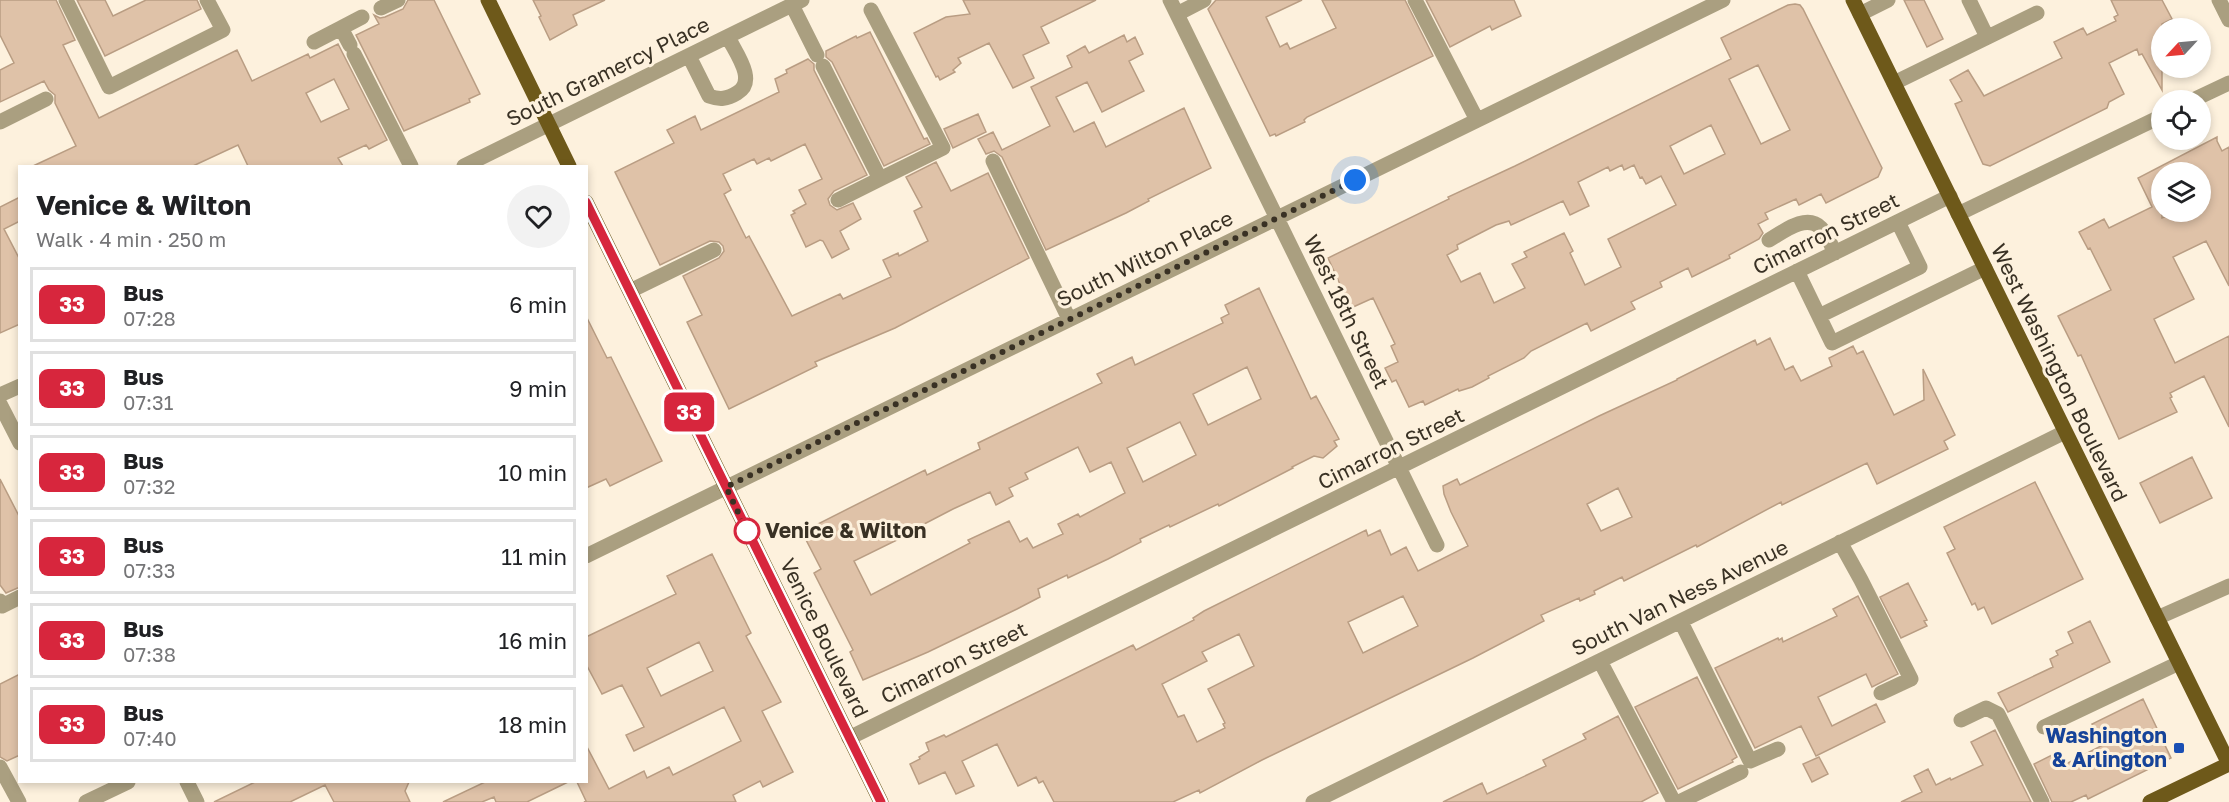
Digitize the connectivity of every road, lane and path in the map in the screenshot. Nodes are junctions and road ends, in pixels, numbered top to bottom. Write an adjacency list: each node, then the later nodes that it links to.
1 (66, 0): 2 (street)
2 (207, 0)
3 (398, 0): 14 (street)
4 (488, 0): 32 (main road)
5 (1204, 0): 13 (street)
6 (1415, 0): 29 (street)
7 (1723, 0): 29 (street, South Wilton Place)
8 (1853, 0): 17 (main road, West Washington Boulevard)
9 (1888, 0): 17 (street)
10 (1969, 0): 22 (street)
11 (2219, 0): 19 (street)
12 (797, 2): 21 (street, South Gramercy Place); 37 (street)
13 (1173, 7): 42 (street, West 18th Street)
14 (381, 8)
15 (871, 10): 37 (street)
16 (2037, 13): 22 (street)
17 (1860, 14): 25 (main road, West Washington Boulevard)
18 (362, 17): 20 (street)
19 (2229, 20)
20 (341, 28): 23 (street); 34 (street)
21 (728, 37): 24 (street, South Gramercy Place); 24 (street)
22 (1987, 37): 25 (street)
23 (314, 42)
24 (688, 56): 32 (street, South Gramercy Place)
25 (1894, 83): 38 (main road, West Washington Boulevard)
26 (2229, 83): 27 (street)
27 (2211, 92)
28 (46, 99): 31 (street)
29 (1477, 120): 42 (street, South Wilton Place)
30 (2151, 121): 41 (street)
31 (0, 122)
32 (548, 125): 35 (street, South Gramercy Place); 36 (main road)
33 (993, 161): 51 (street)
34 (410, 165)
35 (466, 165)
36 (568, 165)
37 (880, 179): 39 (street)
38 (1950, 196): 41 (main road, West Washington Boulevard); 43 (street, Cimarron Street)
39 (838, 200)
40 (588, 206): 49 (main road, Venice Boulevard)
41 (1958, 214): 47 (main road, West Washington Boulevard)
42 (1277, 218): 51 (street, South Wilton Place); 57 (street, West 18th Street)
43 (1898, 222): 46 (street, Cimarron Street); 50 (street)
44 (1769, 240): 46 (street)
45 (714, 250): 49 (street)
46 (1835, 253): 48 (street, Cimarron Street)
47 (1985, 268): 50 (street); 55 (main road, West Washington Boulevard)
48 (1797, 271): 50 (street); 57 (street, Cimarron Street)
49 (630, 291): 58 (main road, Venice Boulevard)
50 (1819, 316)
51 (1069, 319): 58 (street, South Wilton Place)
52 (18, 387): 53 (street)
53 (0, 395)
54 (0, 404): 56 (street)
55 (2065, 432): 59 (street, South Van Ness Avenue); 65 (main road, West Washington Boulevard)
56 (18, 439)
57 (1400, 468): 60 (street, West 18th Street); 72 (street, Cimarron Street)
58 (726, 487): 61 (street, South Wilton Place); 72 (main road, Venice Boulevard)
59 (1840, 542): 66 (street, South Van Ness Avenue); 69 (street)
60 (1437, 545)
61 (588, 554)
62 (2229, 586): 65 (street)
63 (18, 598): 64 (street)
64 (0, 601)
65 (2157, 618): 68 (main road, West Washington Boulevard)
66 (1681, 622): 67 (street, South Van Ness Avenue); 73 (street)
67 (1600, 661): 83 (street, South Van Ness Avenue); 84 (street)
68 (2179, 663): 71 (street); 74 (main road, West Washington Boulevard)
69 (1881, 693)
70 (1961, 720): 86 (street)
71 (2044, 727)
72 (849, 738): 79 (main road, Venice Boulevard)
73 (1778, 749)
74 (2229, 764): 87 (main road)
75 (0, 766): 80 (street)
76 (1741, 772): 85 (street)
77 (126, 783): 81 (street)
78 (188, 783): 82 (street)
79 (876, 800)
80 (19, 802)
81 (86, 802)
82 (197, 802)
83 (1313, 802)
84 (1674, 802)
85 (1679, 802)
86 (2042, 802)
87 (2150, 802)

